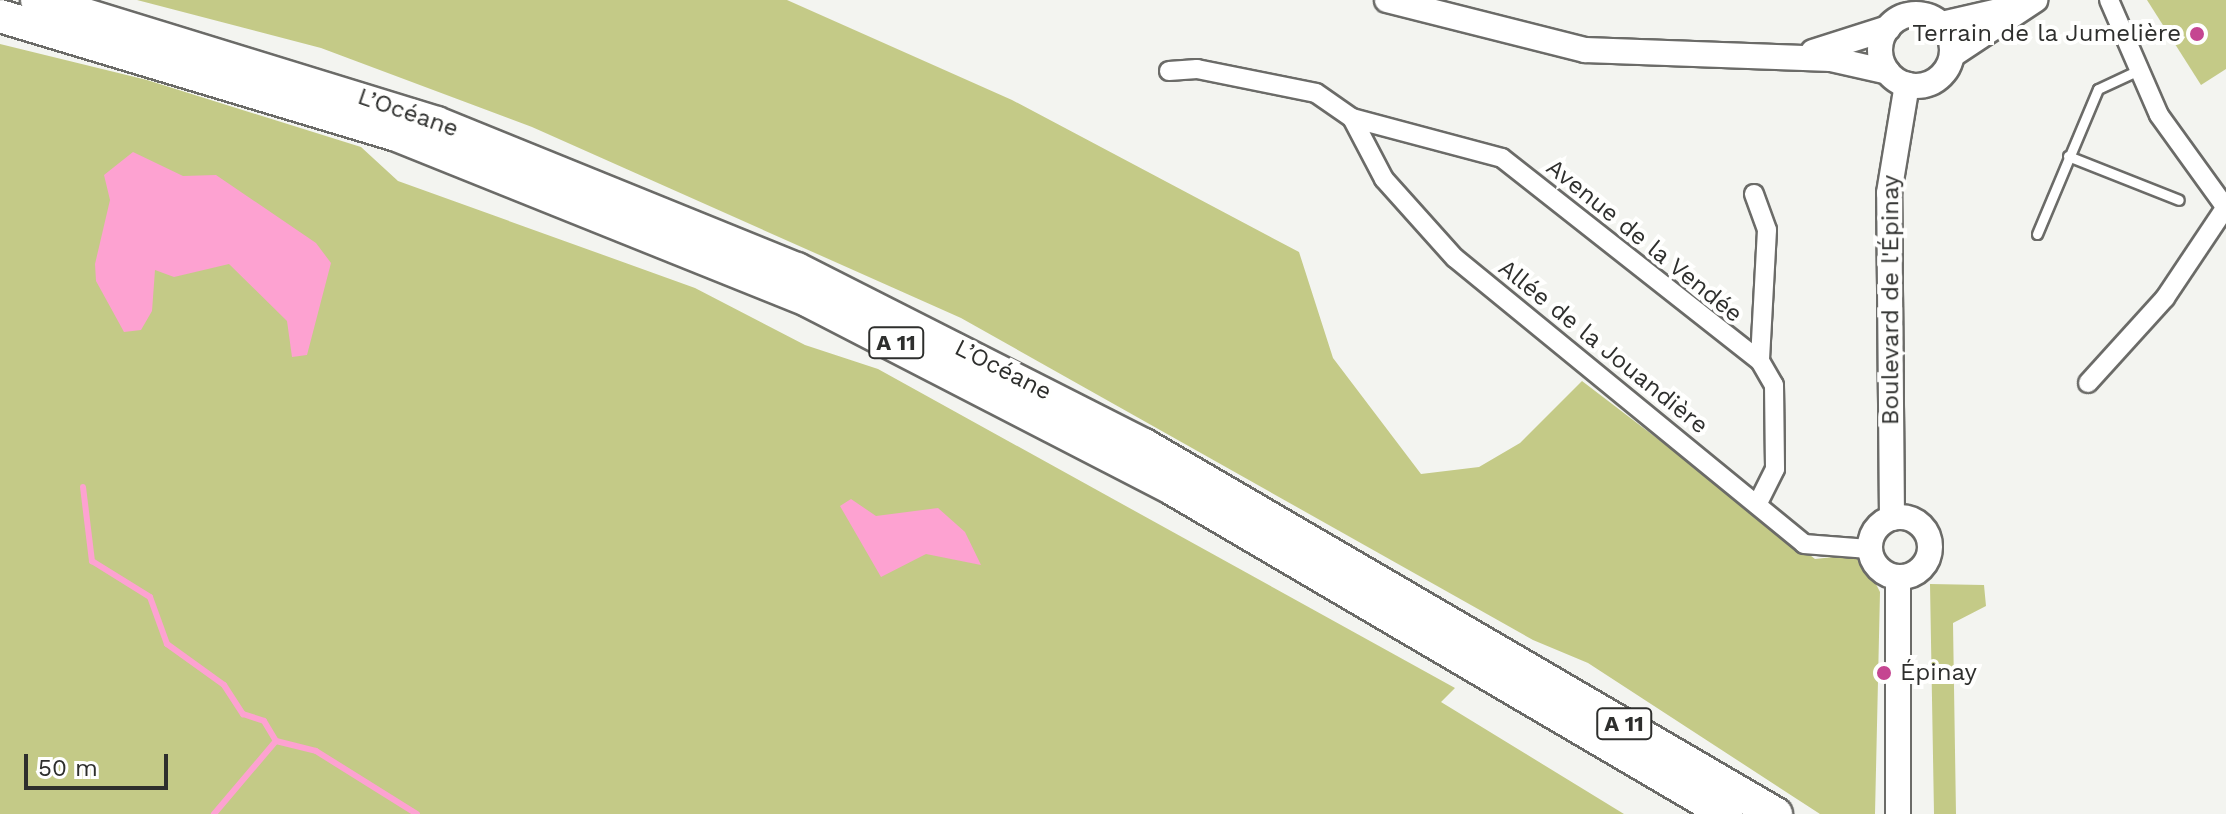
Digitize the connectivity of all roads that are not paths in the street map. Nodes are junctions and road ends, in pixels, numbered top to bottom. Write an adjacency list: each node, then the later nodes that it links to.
1 (37, 0): 27 (highway, L’Océane / A 11)
2 (1387, 0): 9 (main road)
3 (2034, 0): 5 (main road); 8 (main road)
4 (2109, 0): 11 (street)
5 (1934, 13): 6 (main road); 8 (main road)
6 (1896, 15): 9 (main road); 12 (main road)
7 (0, 16): 26 (highway, L’Océane / A 11)
8 (1952, 55): 12 (main road)
9 (1791, 59): 12 (main road)
10 (1169, 71): 13 (street)
11 (2134, 72): 14 (lane); 17 (street)
12 (1897, 78): 22 (main road, Boulevard de l'Épinay)
13 (1352, 118): 19 (street, Avenue de la Vendée); 21 (street, Allée de la Jouandière)
14 (2068, 156): 16 (lane); 18 (lane)
15 (1754, 194): 19 (street)
16 (2179, 200)
17 (2226, 208): 20 (street)
18 (2037, 234)
19 (1760, 361): 21 (street)
20 (2088, 383)
21 (1757, 505): 23 (street, Allée de la Jouandière)
22 (1892, 518): 23 (main road); 24 (main road)
23 (1869, 549): 24 (main road)
24 (1898, 578): 25 (main road)
25 (1898, 804)
26 (1727, 814)
27 (1776, 814)

